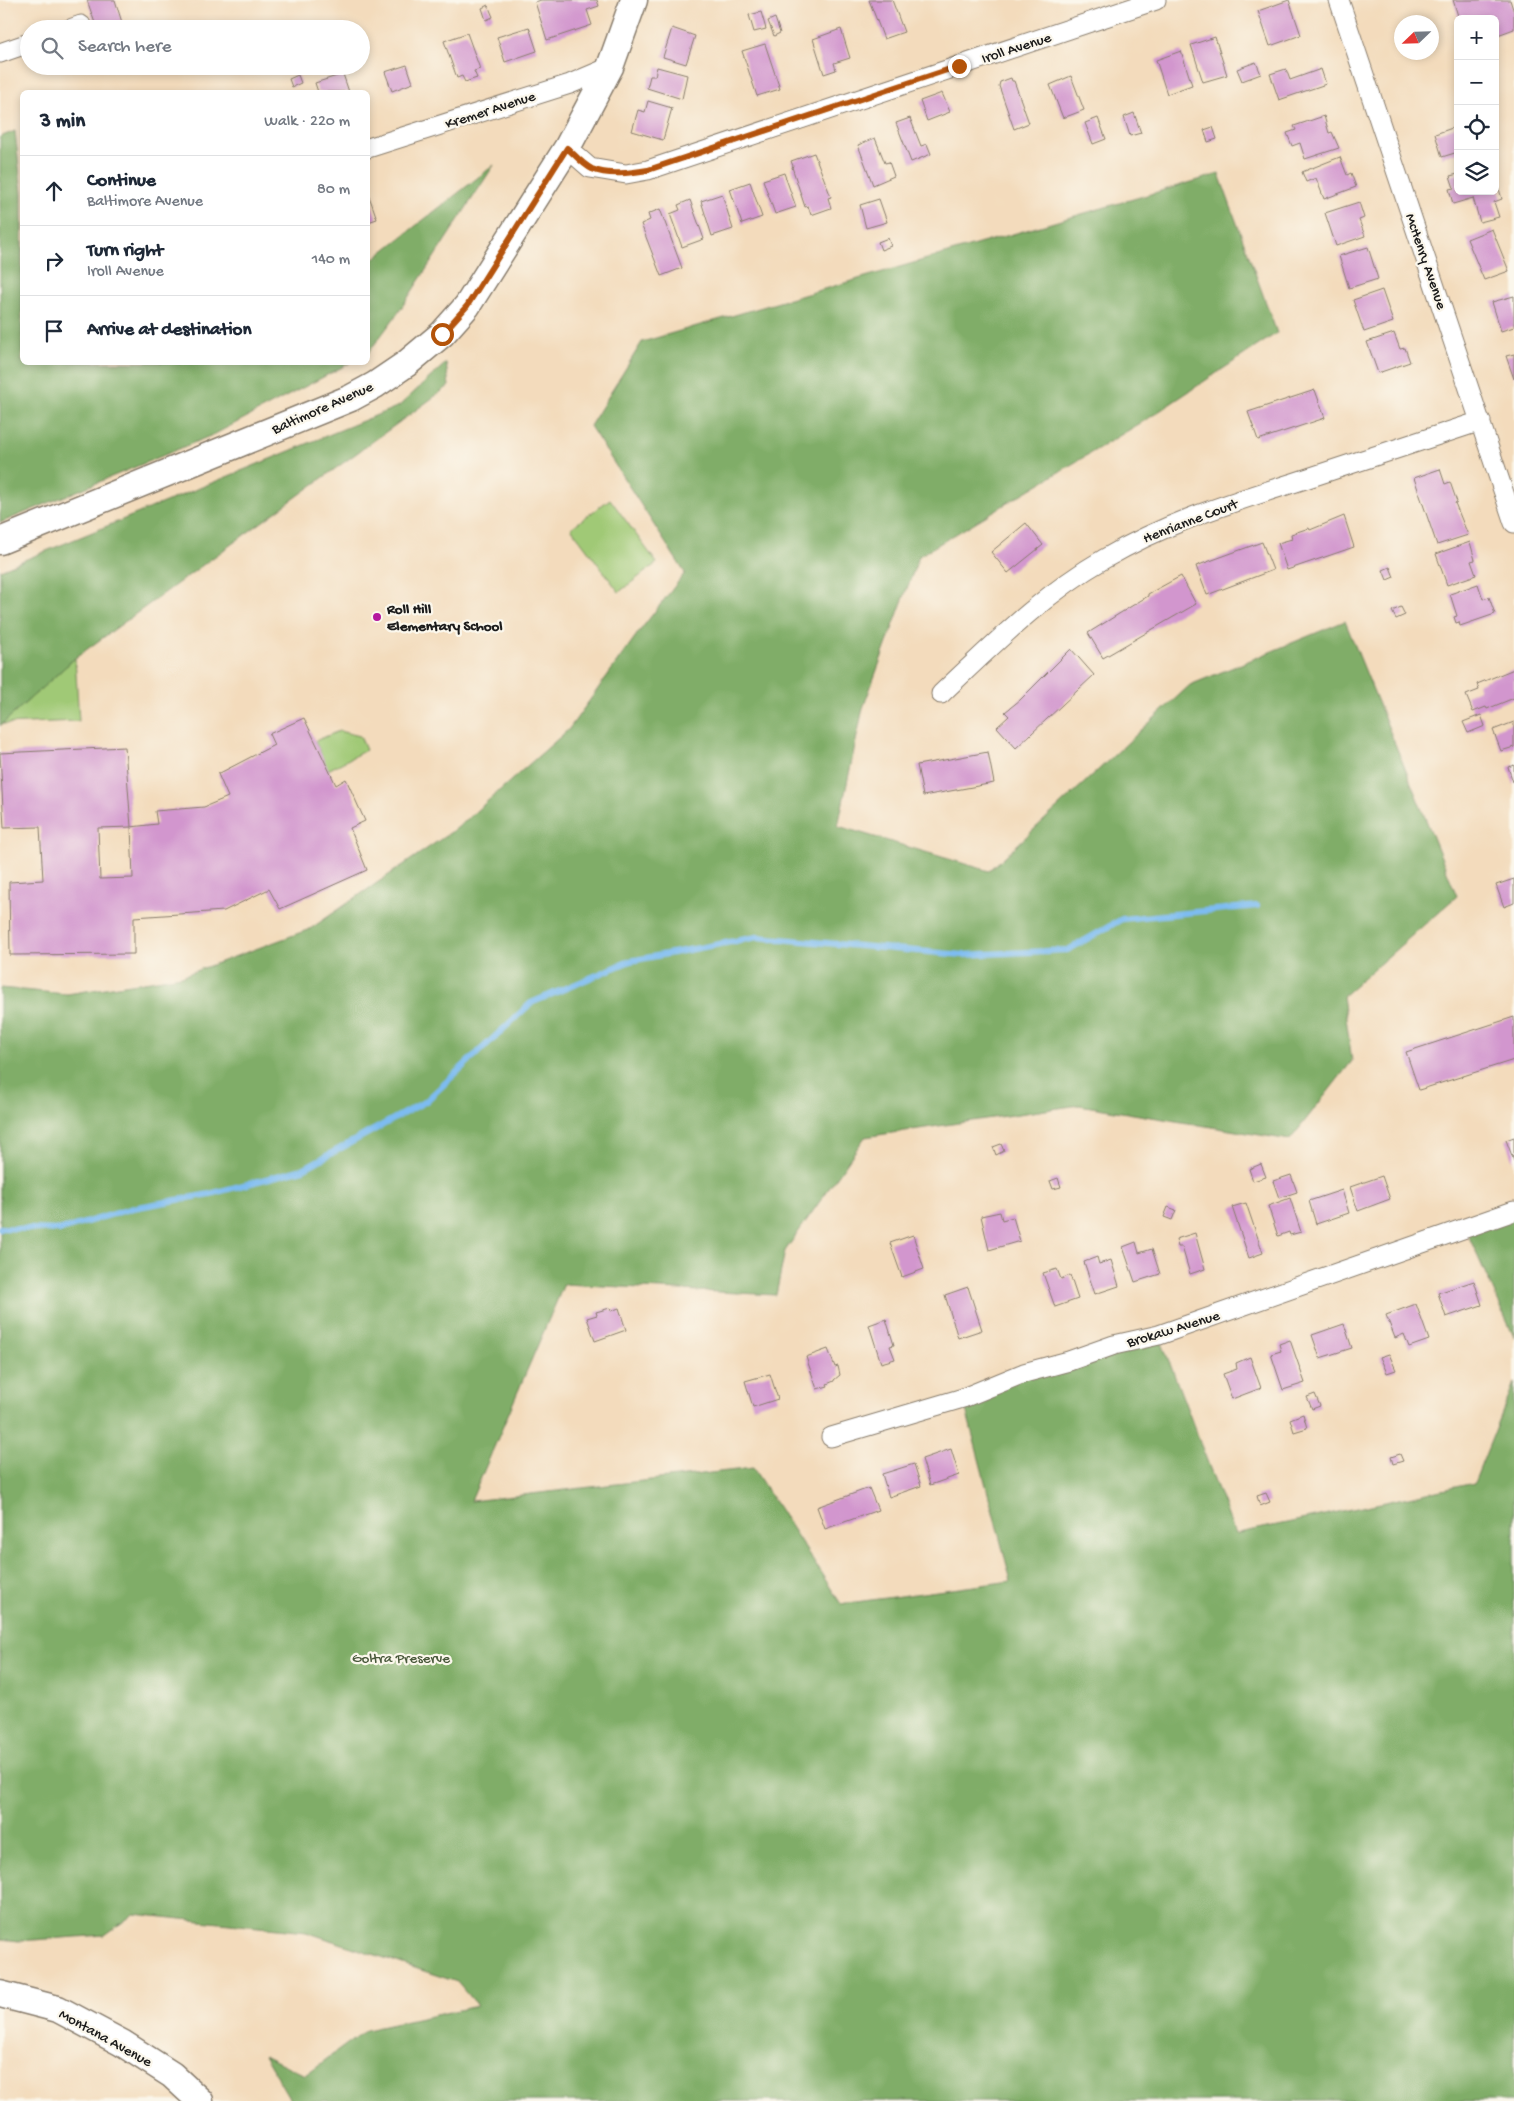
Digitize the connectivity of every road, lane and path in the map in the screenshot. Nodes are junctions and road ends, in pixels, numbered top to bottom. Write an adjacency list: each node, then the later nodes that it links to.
1 (634, 0): 6 (street, Baltimore Avenue)
2 (1156, 0): 8 (street, Iroll Avenue)
3 (1339, 0): 9 (street, McHenry Avenue)
4 (20, 46): 5 (street)
5 (0, 53)
6 (610, 66): 7 (street, Kremer Avenue); 8 (street, Baltimore Avenue)
7 (370, 147)
8 (567, 148): 11 (street, Baltimore Avenue)
9 (1481, 422): 10 (street, McHenry Avenue); 12 (street, Henrianne Court)
10 (1514, 523)
11 (0, 541)
12 (941, 694)
13 (1514, 1211): 14 (street, Brokaw Avenue)
14 (830, 1437)
15 (0, 1994): 16 (street, Montana Avenue)
16 (200, 2101)

